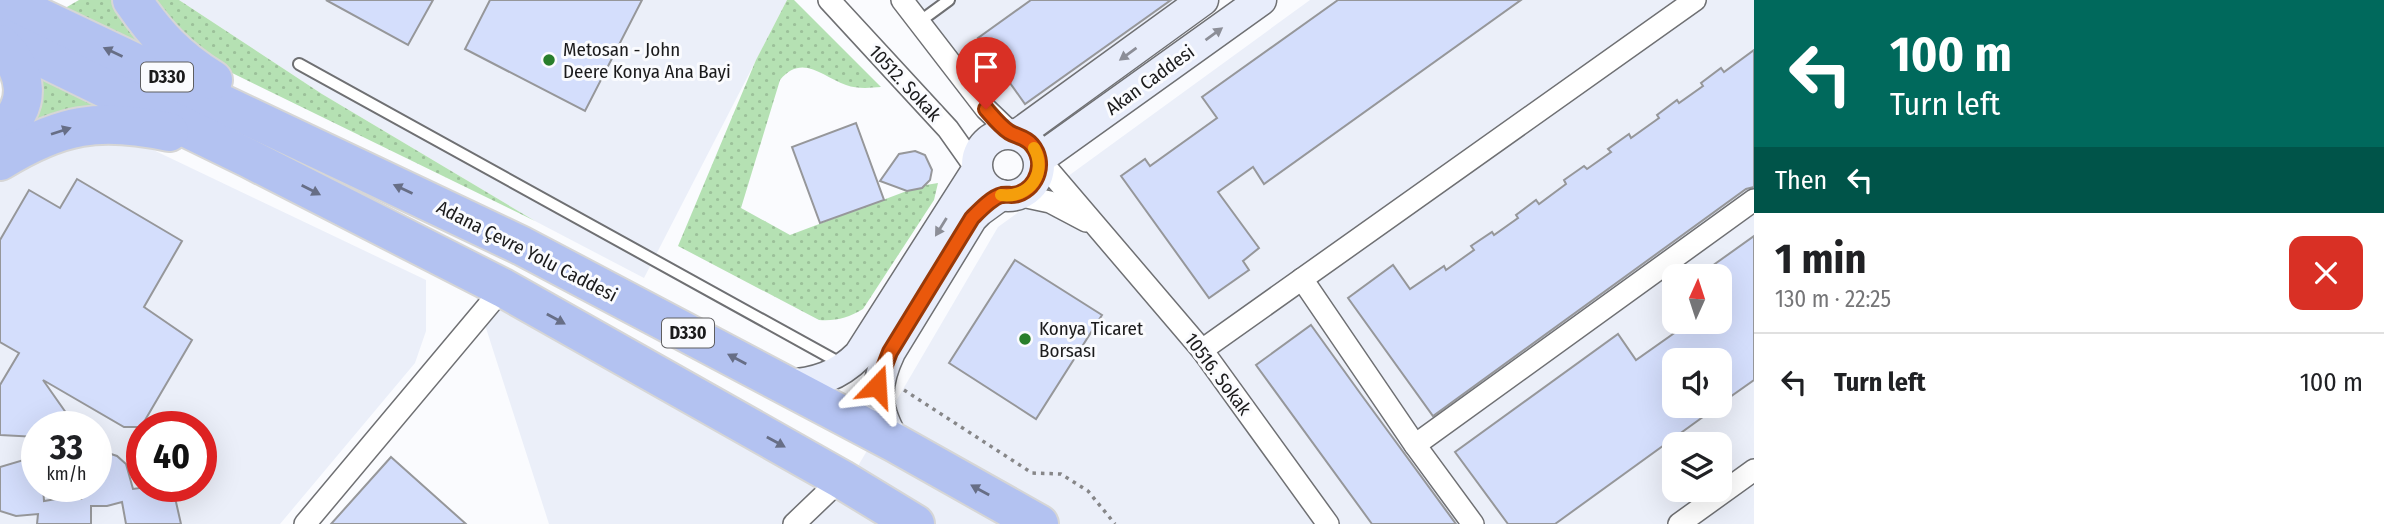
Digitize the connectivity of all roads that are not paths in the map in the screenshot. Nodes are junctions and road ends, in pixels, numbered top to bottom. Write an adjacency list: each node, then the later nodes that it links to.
1 (3, 0): 15 (highway, Adana Çevre Yolu Caddesi / D330, one-way to 1)
2 (132, 0): 15 (highway)
3 (828, 0): 19 (street, 10512. Sokak)
4 (902, 0): 9 (street)
5 (949, 0): 9 (lane)
6 (1203, 0): 14 (street, Akan Caddesi, one-way to 14)
7 (1261, 0): 17 (street, Akan Caddesi, one-way to 7)
8 (1695, 0): 23 (street)
9 (919, 22): 14 (street)
10 (0, 37): 16 (highway, D330)
11 (0, 44): 13 (highway)
12 (299, 64): 26 (lane)
13 (0, 132)
14 (1014, 134): 17 (street); 19 (street)
15 (330, 155): 27 (highway, Adana Çevre Yolu Caddesi / D330, one-way to 15)
16 (250, 159): 18 (highway, one-way to 16); 24 (highway, D330, one-way to 24)
17 (1039, 159): 20 (street); 22 (street, 10516. Sokak)
18 (0, 161)
19 (977, 170): 20 (street); 26 (street, one-way to 26)
20 (1009, 195): 22 (street); 28 (street)
21 (1754, 200): 29 (street)
22 (1100, 229): 25 (street, 10516. Sokak)
23 (1302, 279): 25 (street); 29 (street)
24 (503, 288): 31 (highway, D330, one-way to 31); 32 (street)
25 (1202, 350): 36 (street, 10516. Sokak)
26 (847, 367): 27 (street)
27 (786, 385): 28 (highway, Adana Çevre Yolu Caddesi / D330)
28 (895, 443): 35 (highway, Adana Çevre Yolu Caddesi / D330, one-way to 28)
29 (1415, 445): 37 (street)
30 (1754, 470): 38 (street)
31 (841, 479): 33 (street); 34 (highway, D330)
32 (304, 524)
33 (794, 524)
34 (915, 524)
35 (1039, 524)
36 (1328, 524)
37 (1473, 524)
38 (1679, 524)

